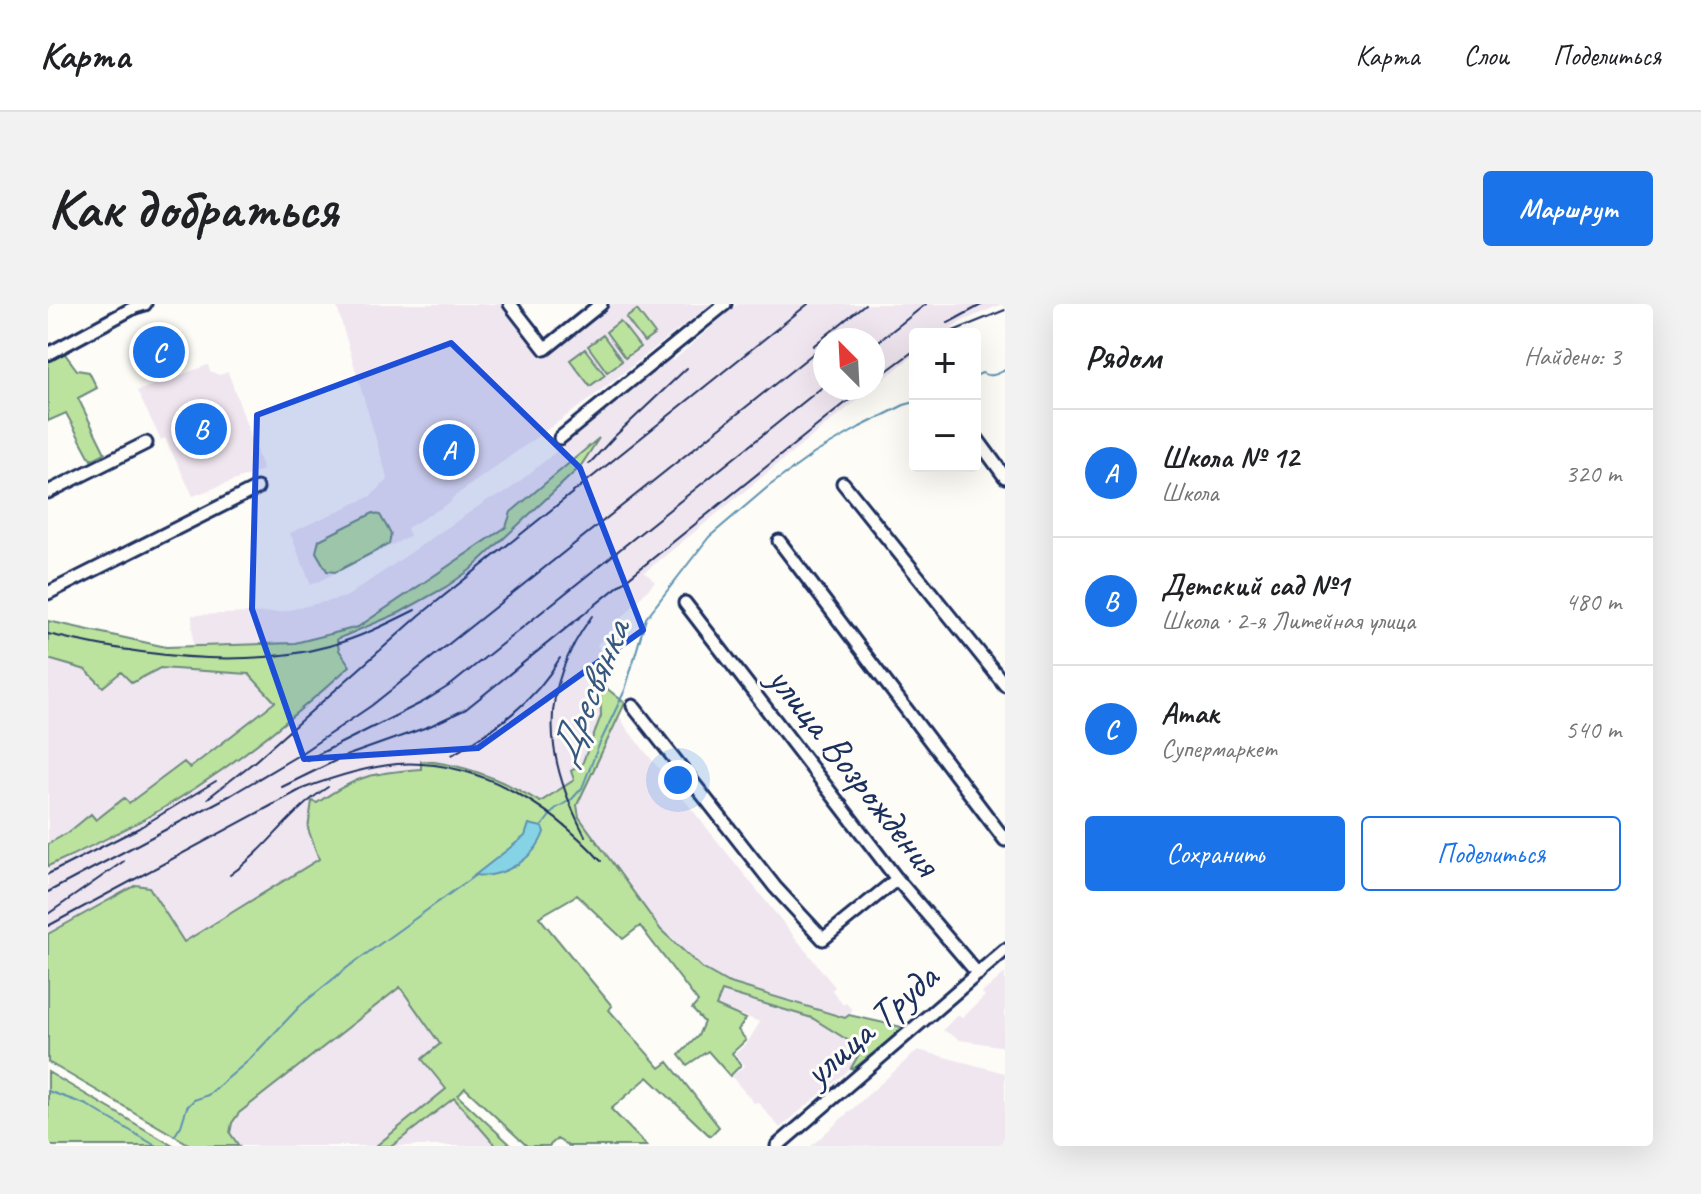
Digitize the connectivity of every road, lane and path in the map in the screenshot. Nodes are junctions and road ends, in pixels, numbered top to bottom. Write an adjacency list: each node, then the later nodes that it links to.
1 (145, 304): 5 (street)
2 (510, 304): 3 (street)
3 (601, 304)
4 (725, 304): 6 (street)
5 (48, 354)
6 (560, 438)
7 (146, 443): 12 (street)
8 (981, 444): 9 (street)
9 (1005, 477)
10 (843, 483): 16 (street)
11 (257, 488): 14 (street)
12 (48, 492)
13 (779, 541): 18 (street)
14 (48, 593)
15 (685, 603): 19 (street, улица Возрождения)
16 (1005, 685)
17 (633, 706): 19 (street)
18 (1005, 840)
19 (897, 879): 21 (street, улица Возрождения)
20 (1005, 950): 21 (street, улица Труда)
21 (978, 974): 22 (street, улица Труда)
22 (777, 1146)

